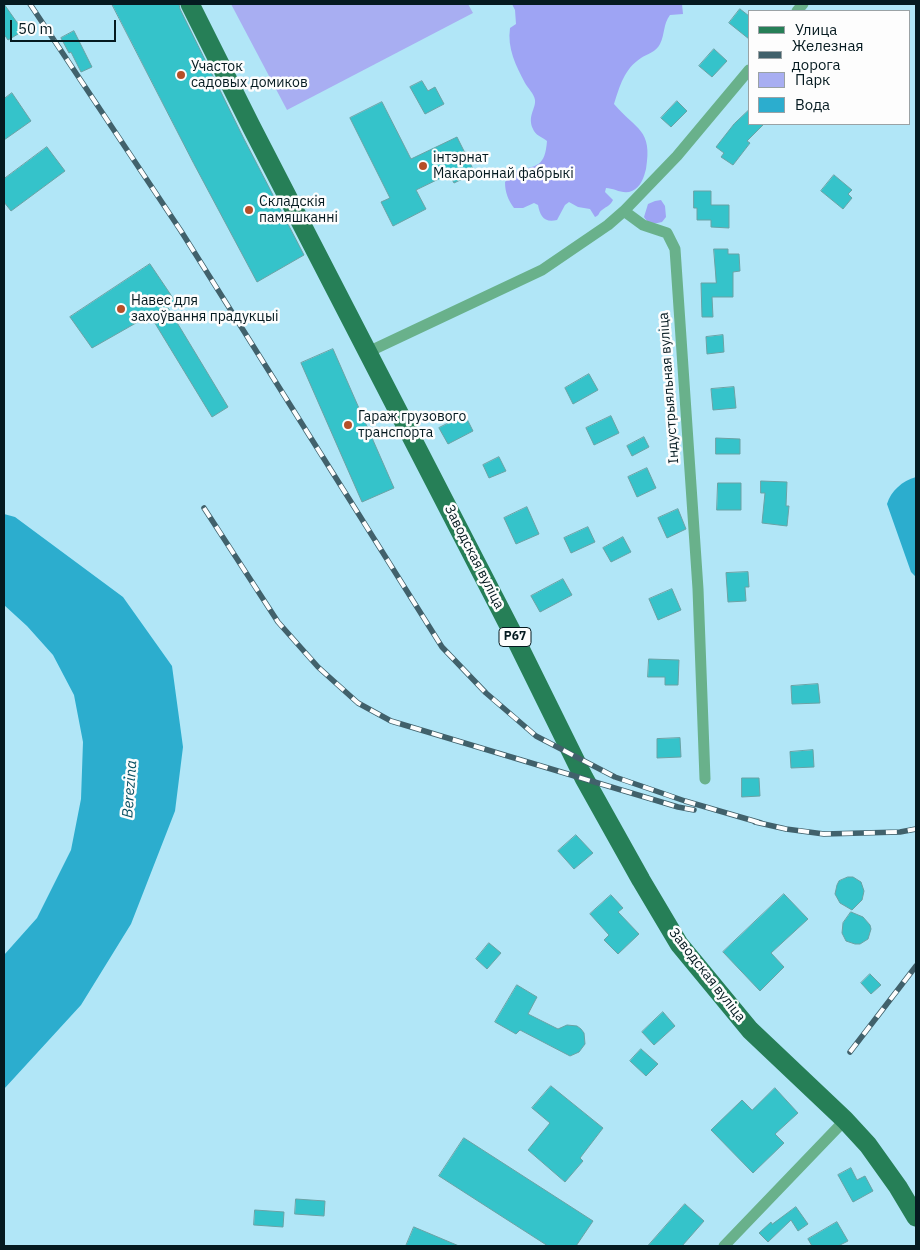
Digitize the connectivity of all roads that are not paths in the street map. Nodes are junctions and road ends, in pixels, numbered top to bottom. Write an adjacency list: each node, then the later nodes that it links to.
1 (190, 4): 4 (main road, Заводская вуліца / Р67)
2 (748, 71): 3 (street)
3 (624, 211): 4 (street); 5 (street, Індустрыяльная вуліца)
4 (368, 352): 6 (main road, Заводская вуліца / Р67)
5 (705, 779)
6 (845, 1120): 7 (main road, Заводская вуліца / Р67); 8 (street)
7 (916, 1217)
8 (724, 1246)

